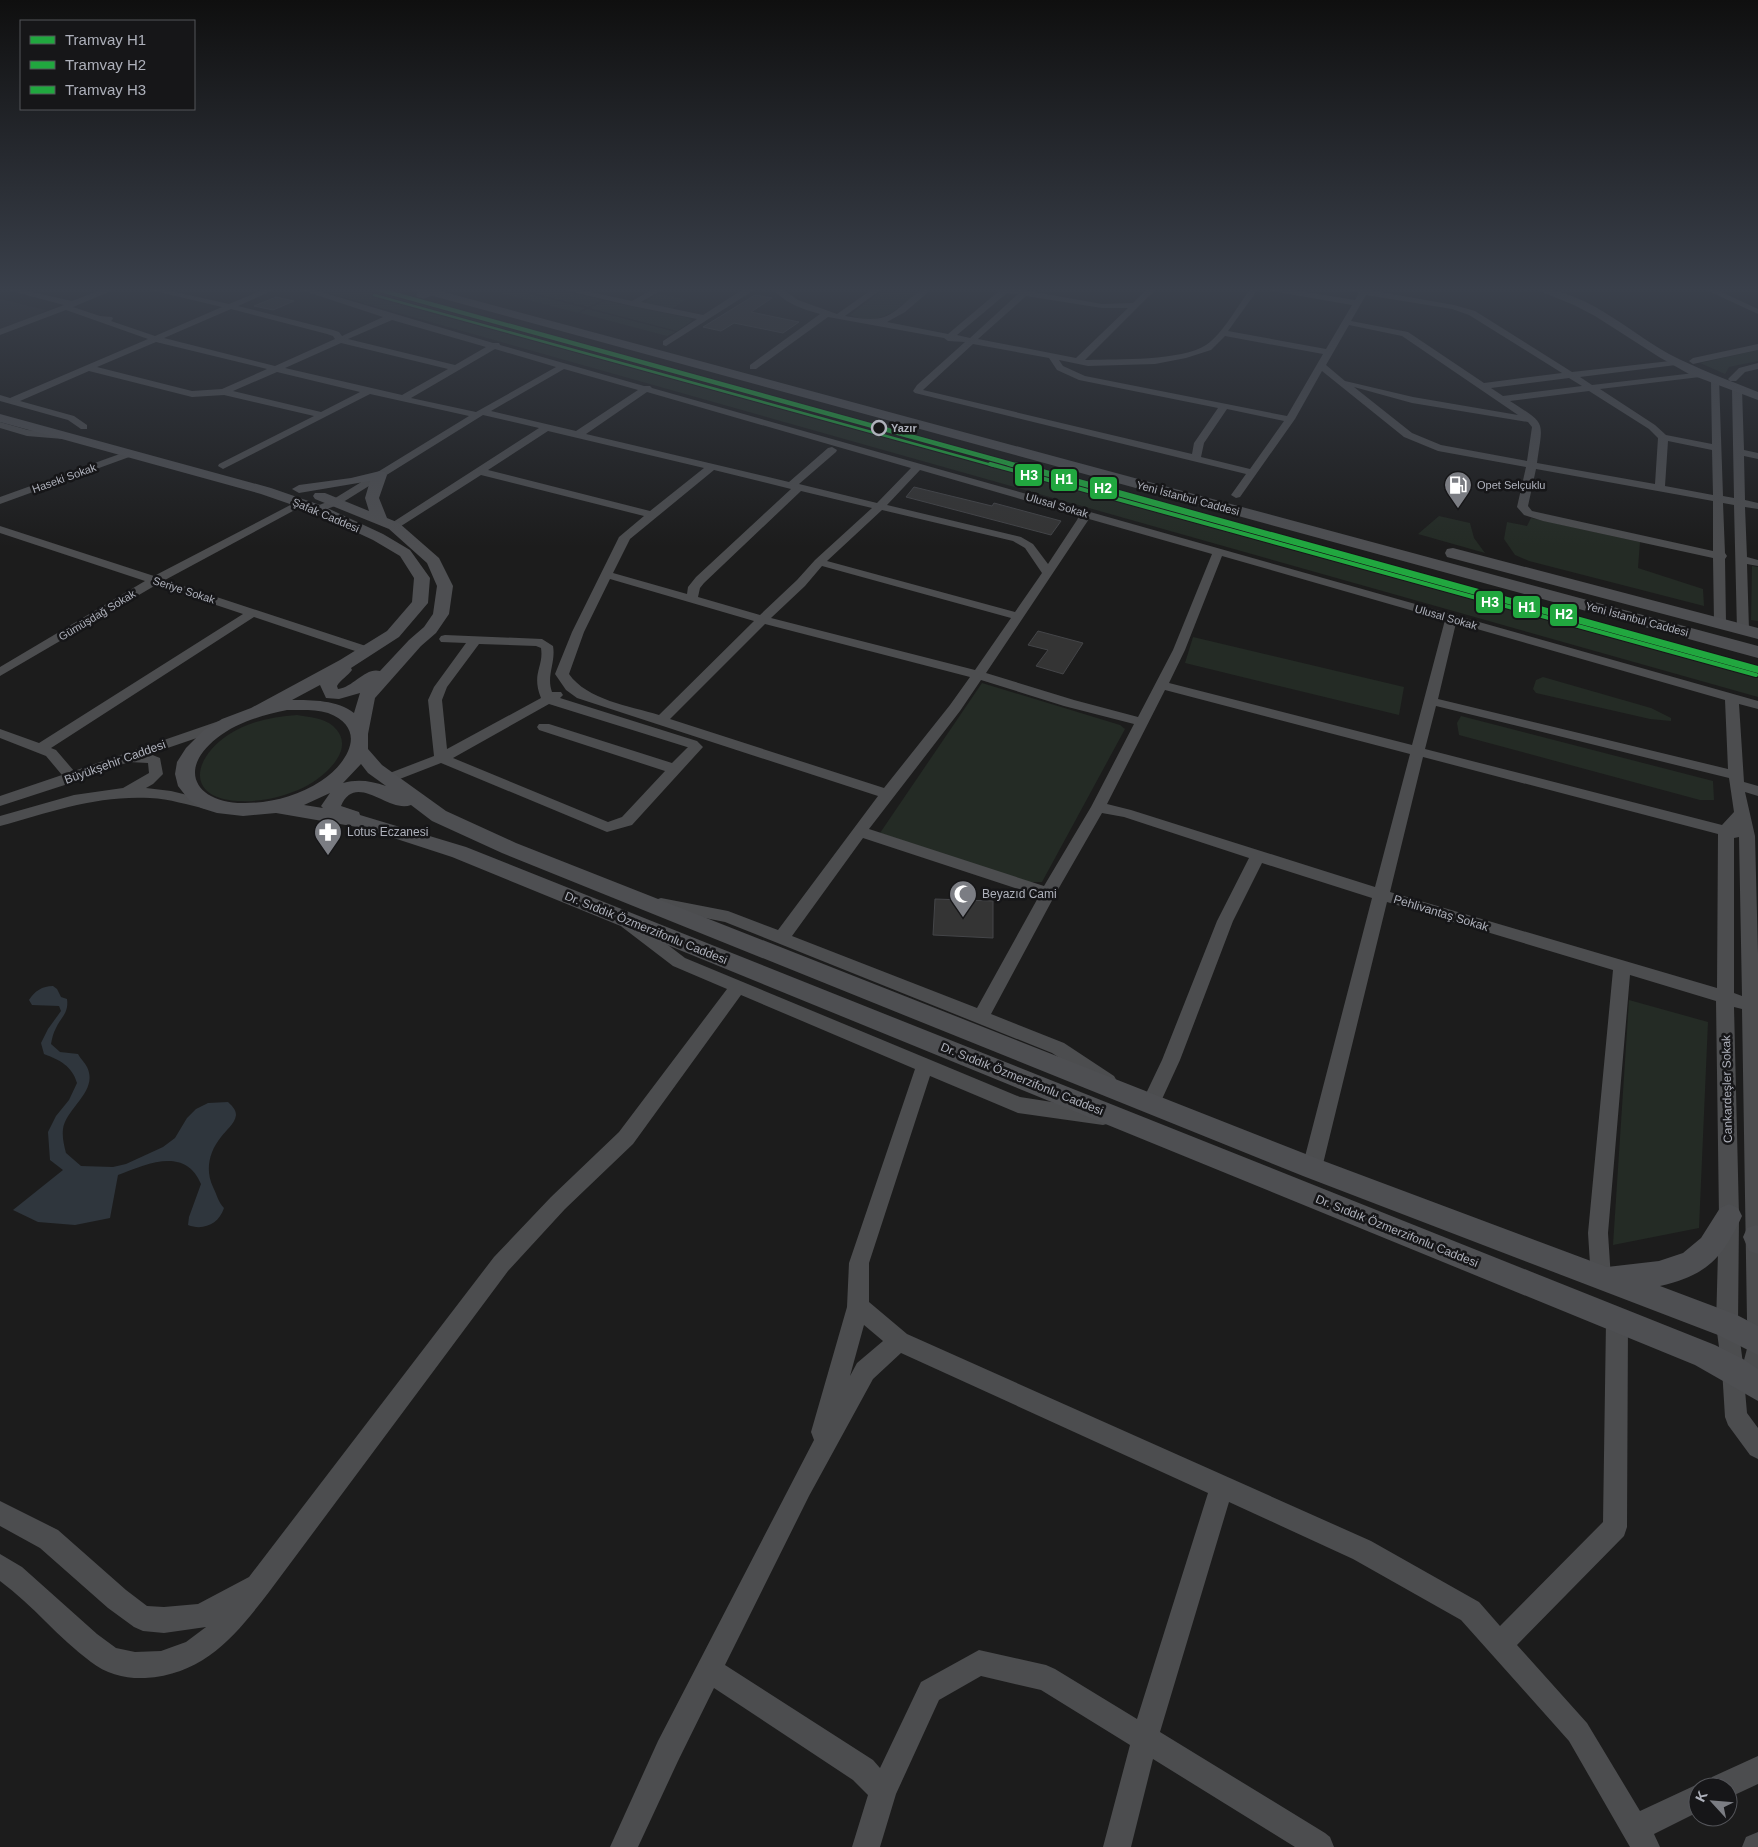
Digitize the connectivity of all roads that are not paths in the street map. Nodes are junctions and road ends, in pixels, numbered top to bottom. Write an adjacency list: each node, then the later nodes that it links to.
1 (73, 374): 34 (street)
2 (113, 374): 29 (street)
3 (265, 374): 29 (street)
4 (303, 374): 28 (street)
5 (446, 374): 32 (street)
6 (549, 374): 36 (street)
7 (598, 374): 25 (street, Ulusal Sokak)
8 (724, 374): 98 (highway, Yeni İstanbul Caddesi)
9 (780, 374): 61 (highway, Yeni İstanbul Caddesi)
10 (934, 374): 51 (street)
11 (1074, 374): 35 (street)
12 (1316, 374): 39 (street)
13 (1331, 374): 22 (street)
14 (1465, 374): 24 (street)
15 (1570, 374): 24 (street)
16 (1571, 374): 26 (street)
17 (1699, 374): 26 (street)
18 (1700, 374): 21 (main road)
19 (1717, 374): 23 (main road)
20 (1740, 374): 23 (street)
21 (1716, 381): 23 (main road); 46 (street)
22 (1341, 382): 40 (street); 55 (street)
23 (1735, 384): 27 (main road); 30 (main road); 48 (street)
24 (1482, 386): 33 (street)
25 (647, 388): 43 (street); 53 (street, Ulusal Sokak)
26 (1592, 388): 33 (street); 45 (street)
27 (1758, 388)
28 (369, 391): 32 (street); 37 (street)
29 (224, 392): 37 (street)
30 (1758, 396)
31 (0, 398): 34 (street)
32 (402, 398): 36 (street)
33 (1502, 399): 40 (street)
34 (6, 402): 52 (main road, Şafak Caddesi)
35 (1225, 406): 39 (street); 51 (street)
36 (479, 414): 42 (street); 58 (street)
37 (323, 415): 52 (street)
38 (0, 418): 44 (main road, Şafak Caddesi)
39 (1290, 419): 57 (street)
40 (1534, 421): 55 (street)
41 (0, 425): 44 (street)
42 (546, 428): 43 (street); 56 (street)
43 (577, 435): 54 (street)
44 (63, 436): 49 (main road, Şafak Caddesi)
45 (1663, 437): 46 (street); 60 (street)
46 (1718, 448): 64 (street)
47 (832, 450): 59 (street)
48 (1739, 452): 50 (street); 67 (street)
49 (128, 454): 62 (main road, Şafak Caddesi); 63 (street, Haseki Sokak)
50 (1758, 456)
51 (1196, 458): 57 (street)
52 (223, 466): 62 (main road, Şafak Caddesi)
53 (918, 466): 69 (street); 71 (street, Ulusal Sokak)
54 (712, 467): 59 (street); 72 (street)
55 (1531, 467): 60 (street); 79 (street)
56 (479, 471): 72 (street); 73 (street)
57 (1251, 472): 61 (street)
58 (380, 475): 62 (main road); 66 (street); 73 (main road)
59 (794, 487): 69 (street); 86 (street)
60 (1660, 488): 64 (street)
61 (1226, 493): 65 (highway, Yeni İstanbul Caddesi)
62 (300, 496): 66 (main road, Şafak Caddesi); 70 (main road, Şafak Caddesi); 85 (street, Gümüşdağ Sokak)
63 (2, 499)
64 (1718, 499): 67 (street); 79 (street)
65 (1255, 500)
66 (336, 502): 70 (street); 73 (main road, Şafak Caddesi)
67 (1740, 503): 68 (street); 80 (street)
68 (1758, 506)
69 (879, 507): 81 (street); 83 (street)
70 (318, 509): 97 (main road, Şafak Caddesi)
71 (1085, 513): 78 (street, Ulusal Sokak); 83 (street)
72 (652, 515): 84 (street)
73 (388, 523): 96 (main road, Şafak Caddesi)
74 (0, 529): 75 (street, Seriye Sokak)
75 (18, 535): 76 (street); 85 (street, Seriye Sokak)
76 (0, 544)
77 (1436, 548): 91 (highway, Yeni İstanbul Caddesi)
78 (1218, 552): 90 (street, Ulusal Sokak); 101 (street)
79 (1720, 556): 91 (street)
80 (1741, 559): 82 (street); 92 (street)
81 (819, 562): 88 (street); 89 (street)
82 (1758, 563)
83 (1048, 573): 88 (street)
84 (606, 575): 86 (street); 102 (street)
85 (154, 580): 87 (street, Seriye Sokak); 99 (street, Gümüşdağ Sokak)
86 (692, 599): 89 (street)
87 (252, 612): 97 (street, Seriye Sokak); 114 (street)
88 (1018, 616): 100 (street)
89 (762, 619): 100 (street); 108 (street)
90 (1451, 619): 103 (street, Ulusal Sokak); 105 (street)
91 (1720, 624): 92 (highway, Yeni İstanbul Caddesi)
92 (1743, 630): 93 (highway, Yeni İstanbul Caddesi)
93 (1758, 634)
94 (446, 638): 95 (street)
95 (475, 640): 104 (street); 117 (street)
96 (412, 645): 97 (main road); 113 (main road, Şafak Caddesi)
97 (368, 651): 107 (main road, Şafak Caddesi)
98 (1758, 652)
99 (0, 672)
100 (978, 675): 110 (street); 124 (street)
101 (1161, 685): 110 (street); 115 (street)
102 (571, 687): 104 (street); 108 (street)
103 (1732, 698): 106 (street, Ulusal Sokak); 121 (street, Cankardeşler Sokak)
104 (548, 699): 117 (street); 118 (street)
105 (1430, 701): 115 (street); 121 (street)
106 (1758, 705)
107 (258, 711): 109 (main road); 113 (main road, Dr. Sıddık Özmerzifonlu Caddesi)
108 (661, 720): 124 (street)
109 (230, 722): 116 (street, Büyükşehir Caddesi); 126 (main road)
110 (1142, 722): 128 (street)
111 (544, 727): 118 (street)
112 (0, 733): 114 (street)
113 (360, 742): 120 (main road, Dr. Sıddık Özmerzifonlu Caddesi); 127 (main road)
114 (40, 749): 119 (street)
115 (1418, 751): 133 (street); 138 (street)
116 (126, 758): 119 (street, Büyükşehir Caddesi); 123 (street)
117 (441, 758): 118 (street); 120 (street)
118 (675, 769)
119 (72, 778): 125 (street, Büyükşehir Caddesi)
120 (387, 779): 129 (main road, Dr. Sıddık Özmerzifonlu Caddesi)
121 (1736, 780): 122 (street); 130 (street, Cankardeşler Sokak)
122 (1758, 791)
123 (120, 794): 126 (street, Büyükşehir Caddesi); 131 (street, Büyükşehir Caddesi)
124 (887, 794): 134 (street)
125 (0, 801)
126 (207, 804): 127 (main road)
127 (273, 806): 132 (main road, Dr. Sıddık Özmerzifonlu Caddesi)
128 (1098, 808): 136 (street, Pehlivantaş Sokak); 137 (street)
129 (439, 816): 132 (main road); 139 (main road, Dr. Sıddık Özmerzifonlu Caddesi)
130 (1750, 816): 133 (street); 135 (street, Cankardeşler Sokak)
131 (0, 821)
132 (365, 822): 140 (main road, Dr. Sıddık Özmerzifonlu Caddesi)
133 (1726, 830): 135 (street); 144 (street, Cankardeşler Sokak)
134 (860, 832): 137 (street); 141 (street)
135 (1747, 836): 145 (street, Cankardeşler Sokak)
136 (1257, 857): 138 (street, Pehlivantaş Sokak); 148 (street)
137 (1048, 894): 146 (street)
138 (1382, 895): 142 (street, Pehlivantaş Sokak); 150 (street)
139 (641, 901): 141 (street); 148 (main road, Dr. Sıddık Özmerzifonlu Caddesi)
140 (620, 917): 143 (street); 149 (main road, Dr. Sıddık Özmerzifonlu Caddesi)
141 (781, 938): 146 (street)
142 (1622, 966): 144 (street, Pehlivantaş Sokak); 153 (street)
143 (738, 987): 147 (street); 166 (street)
144 (1725, 997): 145 (street, Pehlivantaş Sokak); 151 (street, Cankardeşler Sokak)
145 (1754, 1006): 152 (street, Cankardeşler Sokak)
146 (980, 1017): 148 (street)
147 (924, 1065): 149 (street); 154 (street)
148 (1141, 1100): 150 (main road, Dr. Sıddık Özmerzifonlu Caddesi)
149 (1125, 1121): 156 (main road, Dr. Sıddık Özmerzifonlu Caddesi)
150 (1312, 1168): 153 (main road, Dr. Sıddık Özmerzifonlu Caddesi)
151 (1729, 1216): 153 (main road); 157 (street, Cankardeşler Sokak)
152 (1757, 1240): 155 (street, Cankardeşler Sokak)
153 (1601, 1279): 157 (main road, Dr. Sıddık Özmerzifonlu Caddesi)
154 (858, 1307): 158 (street); 163 (street)
155 (1758, 1320)
156 (1617, 1321): 160 (main road, Dr. Sıddık Özmerzifonlu Caddesi); 167 (street)
157 (1727, 1325): 159 (main road, Dr. Sıddık Özmerzifonlu Caddesi); 160 (street, Cankardeşler Sokak)
158 (900, 1341): 162 (street); 163 (street)
159 (1758, 1343): 160 (street)
160 (1747, 1379): 161 (street)
161 (1758, 1447)
162 (1222, 1487): 167 (street); 169 (street)
163 (801, 1488): 168 (street)
164 (0, 1513): 166 (street)
165 (0, 1566): 166 (street)
166 (260, 1583)
167 (1500, 1644): 174 (street)
168 (709, 1670): 172 (street); 175 (street)
169 (1145, 1737): 172 (street); 177 (street); 178 (street)
170 (1758, 1770): 171 (street)
171 (1738, 1779)
172 (883, 1791): 176 (street)
173 (1688, 1805): 174 (street)
174 (1640, 1837)
175 (624, 1847)
176 (866, 1847)
177 (1117, 1847)
178 (1320, 1847)

